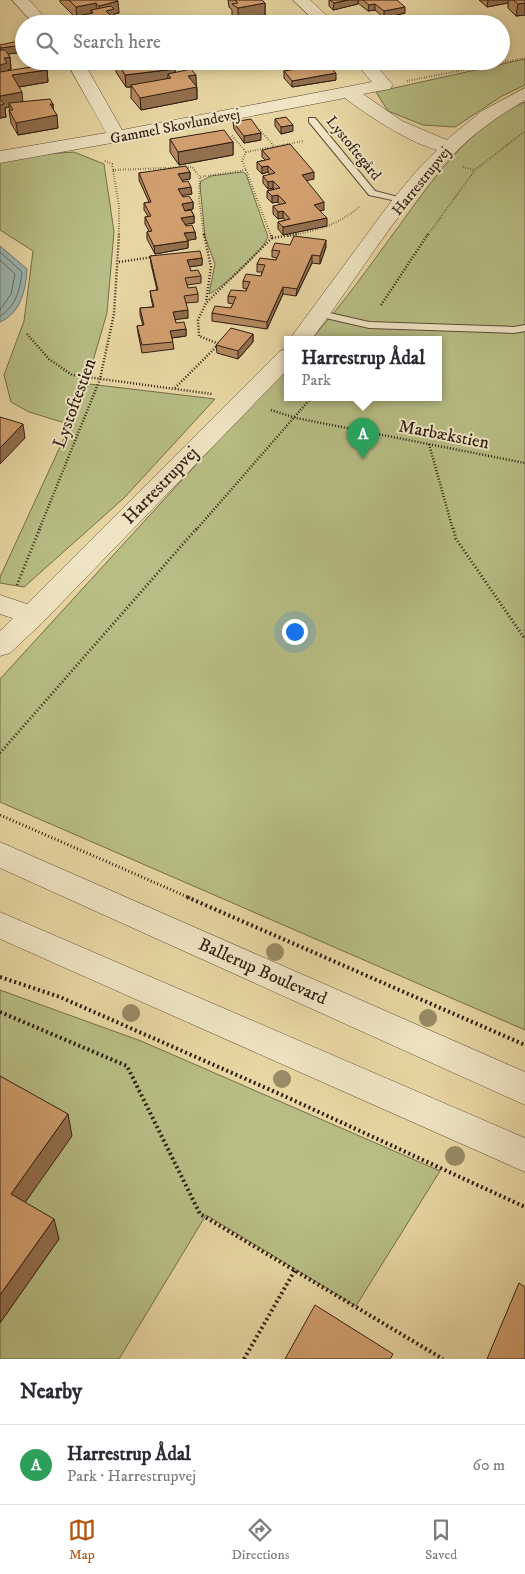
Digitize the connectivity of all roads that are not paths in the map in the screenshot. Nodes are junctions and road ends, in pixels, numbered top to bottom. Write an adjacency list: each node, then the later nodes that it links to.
1 (20, 0): 3 (street)
2 (300, 0): 4 (street)
3 (34, 15)
4 (318, 15)
5 (79, 70): 10 (street)
6 (370, 70): 7 (street, Gammel Skovlundevej)
7 (349, 92): 10 (street, Gammel Skovlundevej); 11 (street)
8 (525, 93): 11 (street, Harrestrupvej)
9 (312, 120): 13 (lane, Lystoftegård)
10 (117, 137): 12 (street, Gammel Skovlundevej)
11 (447, 147): 13 (street, Harrestrupvej)
12 (0, 157)
13 (403, 201): 14 (street, Harrestrupvej)
14 (321, 314): 15 (lane); 16 (street, Harrestrupvej)
15 (525, 328)
16 (303, 336)
17 (284, 360): 19 (street, Harrestrupvej)
18 (0, 604): 19 (street)
19 (33, 616): 20 (street, Harrestrupvej); 21 (street, Harrestrupvej)
20 (0, 646)
21 (0, 658)
22 (0, 854): 24 (street, Ballerup Boulevard)
23 (0, 925): 25 (street)
24 (525, 1089)
25 (525, 1155)

